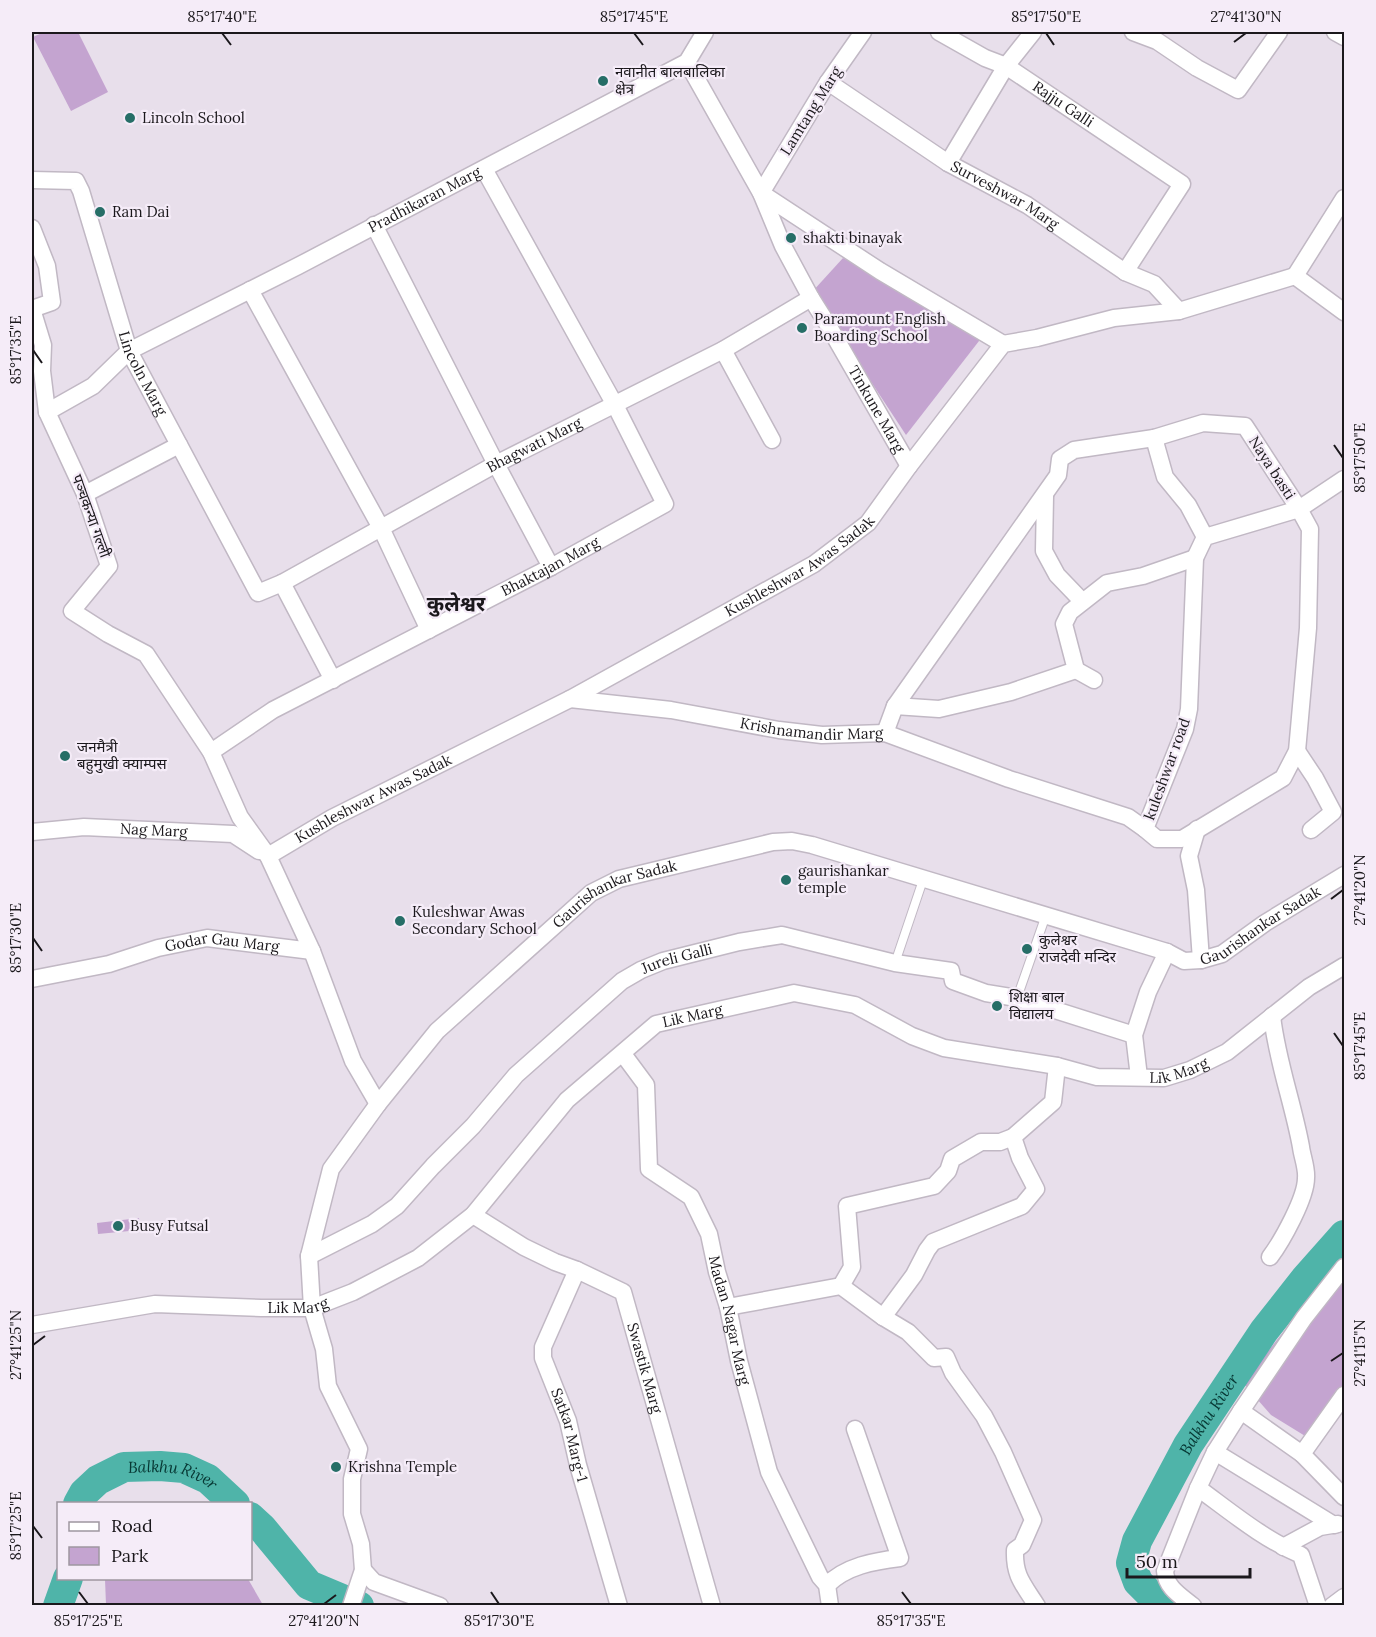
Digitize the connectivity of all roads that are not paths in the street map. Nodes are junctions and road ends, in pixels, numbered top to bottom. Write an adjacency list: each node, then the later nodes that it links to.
1 (705, 32): 10 (street)
2 (863, 32): 12 (street, Lamtang Marg)
3 (939, 32): 11 (street, Rajju Galli)
4 (1033, 32): 11 (street)
5 (1133, 32): 8 (street)
6 (1279, 32): 8 (street)
7 (1335, 32): 9 (street)
8 (1160, 36)
9 (1344, 37)
10 (687, 62): 14 (street, Pradhikaran Marg); 16 (street, Tinkune Marg)
11 (1006, 66): 13 (street); 20 (street, Rajju Galli)
12 (828, 82): 13 (street, Surveshwar Marg); 16 (street, Lamtang Marg)
13 (948, 163): 20 (street, Surveshwar Marg)
14 (484, 170): 18 (street, Pradhikaran Marg); 30 (street)
15 (32, 180): 29 (street, Lincoln Marg)
16 (761, 193): 23 (street, Tinkune Marg); 27 (street, Tinkune Marg)
17 (1344, 198): 21 (street)
18 (374, 225): 22 (street, Pradhikaran Marg); 35 (street)
19 (32, 228): 24 (street)
20 (1125, 272): 25 (street, Surveshwar Marg)
21 (1295, 276): 25 (street); 26 (street)
22 (250, 290): 29 (street, Pradhikaran Marg); 41 (street)
23 (811, 298): 28 (street, Bhagwati Marg); 36 (street, Tinkune Marg)
24 (32, 309): 31 (street, पञ्चकन्या गल्ली)
25 (1179, 311): 27 (street)
26 (1344, 312)
27 (1003, 344): 36 (street, Kushleshwar Awas Sadak)
28 (723, 350): 30 (street, Bhagwati Marg); 33 (street)
29 (129, 351): 31 (street, Pradhikaran Marg); 34 (street, Lincoln Marg)
30 (615, 405): 35 (street, Bhagwati Marg); 44 (street, Bhaktajan Marg)
31 (47, 412): 38 (street, पञ्चकन्या गल्ली)
32 (1154, 438): 39 (street); 40 (street, Naya basti); 42 (street)
33 (772, 440)
34 (179, 445): 38 (street); 46 (street, Lincoln Marg)
35 (496, 464): 41 (street, Bhagwati Marg); 44 (street)
36 (909, 466): 52 (street, Kushleshwar Awas Sadak)
37 (1344, 480): 40 (street)
38 (85, 494): 56 (street, पञ्चकन्या गल्ली)
39 (1045, 496): 47 (street); 53 (street)
40 (1299, 509): 42 (street); 55 (street, kuleshwar road)
41 (381, 528): 45 (street, Bhagwati Marg); 48 (street)
42 (1205, 537): 43 (street, kuleshwar road)
43 (1195, 558): 47 (street); 57 (street, kuleshwar road)
44 (551, 567): 48 (street, Bhaktajan Marg)
45 (282, 583): 46 (street, Bhagwati Marg); 50 (street)
46 (258, 593)
47 (1082, 602): 49 (street)
48 (429, 630): 50 (street, Bhaktajan Marg)
49 (1076, 670): 51 (street); 53 (street)
50 (333, 680): 56 (street, Bhaktajan Marg)
51 (1094, 680)
52 (570, 699): 54 (street, Krishnamandir Marg); 61 (street, Kushleshwar Awas Sadak)
53 (895, 706): 54 (street)
54 (885, 733): 57 (street, Krishnamandir Marg)
55 (1297, 751): 58 (street, kuleshwar road); 59 (street)
56 (212, 752): 61 (street, पञ्चकन्या गल्ली)
57 (1145, 829): 58 (street, kuleshwar road)
58 (1197, 829): 67 (street)
59 (1311, 830)
60 (32, 832): 61 (street, Nag Marg)
61 (267, 856): 65 (street)
62 (1344, 875): 67 (street, Gaurishankar Sadak)
63 (923, 880): 64 (street, Gaurishankar Sadak); 68 (lane); 77 (street, Gaurishankar Sadak)
64 (1046, 915): 66 (street, Gaurishankar Sadak); 71 (lane)
65 (312, 951): 70 (street, Godar Gau Marg); 77 (street)
66 (1167, 952): 67 (street, Gaurishankar Sadak); 73 (street)
67 (1201, 960)
68 (895, 963): 71 (street, Jureli Galli); 80 (street, Jureli Galli)
69 (1344, 966): 72 (street, Lik Marg)
70 (32, 979)
71 (1017, 998): 73 (street, Jureli Galli)
72 (1272, 1016): 76 (street, Lik Marg); 81 (street)
73 (1134, 1035): 76 (street)
74 (623, 1053): 75 (street, Lik Marg); 79 (street, Lik Marg); 85 (street, Madan Nagar Marg)
75 (1056, 1066): 76 (street, Lik Marg); 78 (street)
76 (1139, 1077)
77 (378, 1104): 80 (street, Gaurishankar Sadak)
78 (1013, 1137): 84 (street); 87 (street)
79 (473, 1215): 83 (street, Swastik Marg); 86 (street, Lik Marg)
80 (309, 1256): 86 (street, Gaurishankar Sadak)
81 (1269, 1257)
82 (1344, 1267): 90 (street)
83 (577, 1270): 103 (street, Satkar Marg-1); 104 (street, Swastik Marg)
84 (840, 1286): 85 (street); 87 (street)
85 (728, 1307): 99 (street, Madan Nagar Marg)
86 (312, 1308): 88 (street, Lik Marg); 98 (street, Gaurishankar Sadak)
87 (883, 1317): 106 (street)
88 (32, 1325)
89 (1344, 1395): 93 (street)
90 (1240, 1411): 92 (street); 93 (street)
91 (855, 1429): 99 (street)
92 (1215, 1452): 94 (street); 96 (street)
93 (1302, 1454): 95 (street)
94 (1198, 1488): 97 (street); 107 (street)
95 (1344, 1497)
96 (1339, 1524): 97 (street)
97 (1283, 1547): 108 (street)
98 (363, 1570): 101 (street, Gaurishankar Sadak); 102 (street)
99 (827, 1586): 105 (street, Madan Nagar Marg)
100 (1344, 1597): 109 (street)
101 (354, 1598)
102 (440, 1605)
103 (619, 1605)
104 (712, 1605)
105 (831, 1605)
106 (1037, 1605)
107 (1193, 1605)
108 (1318, 1605)
109 (1332, 1605)

